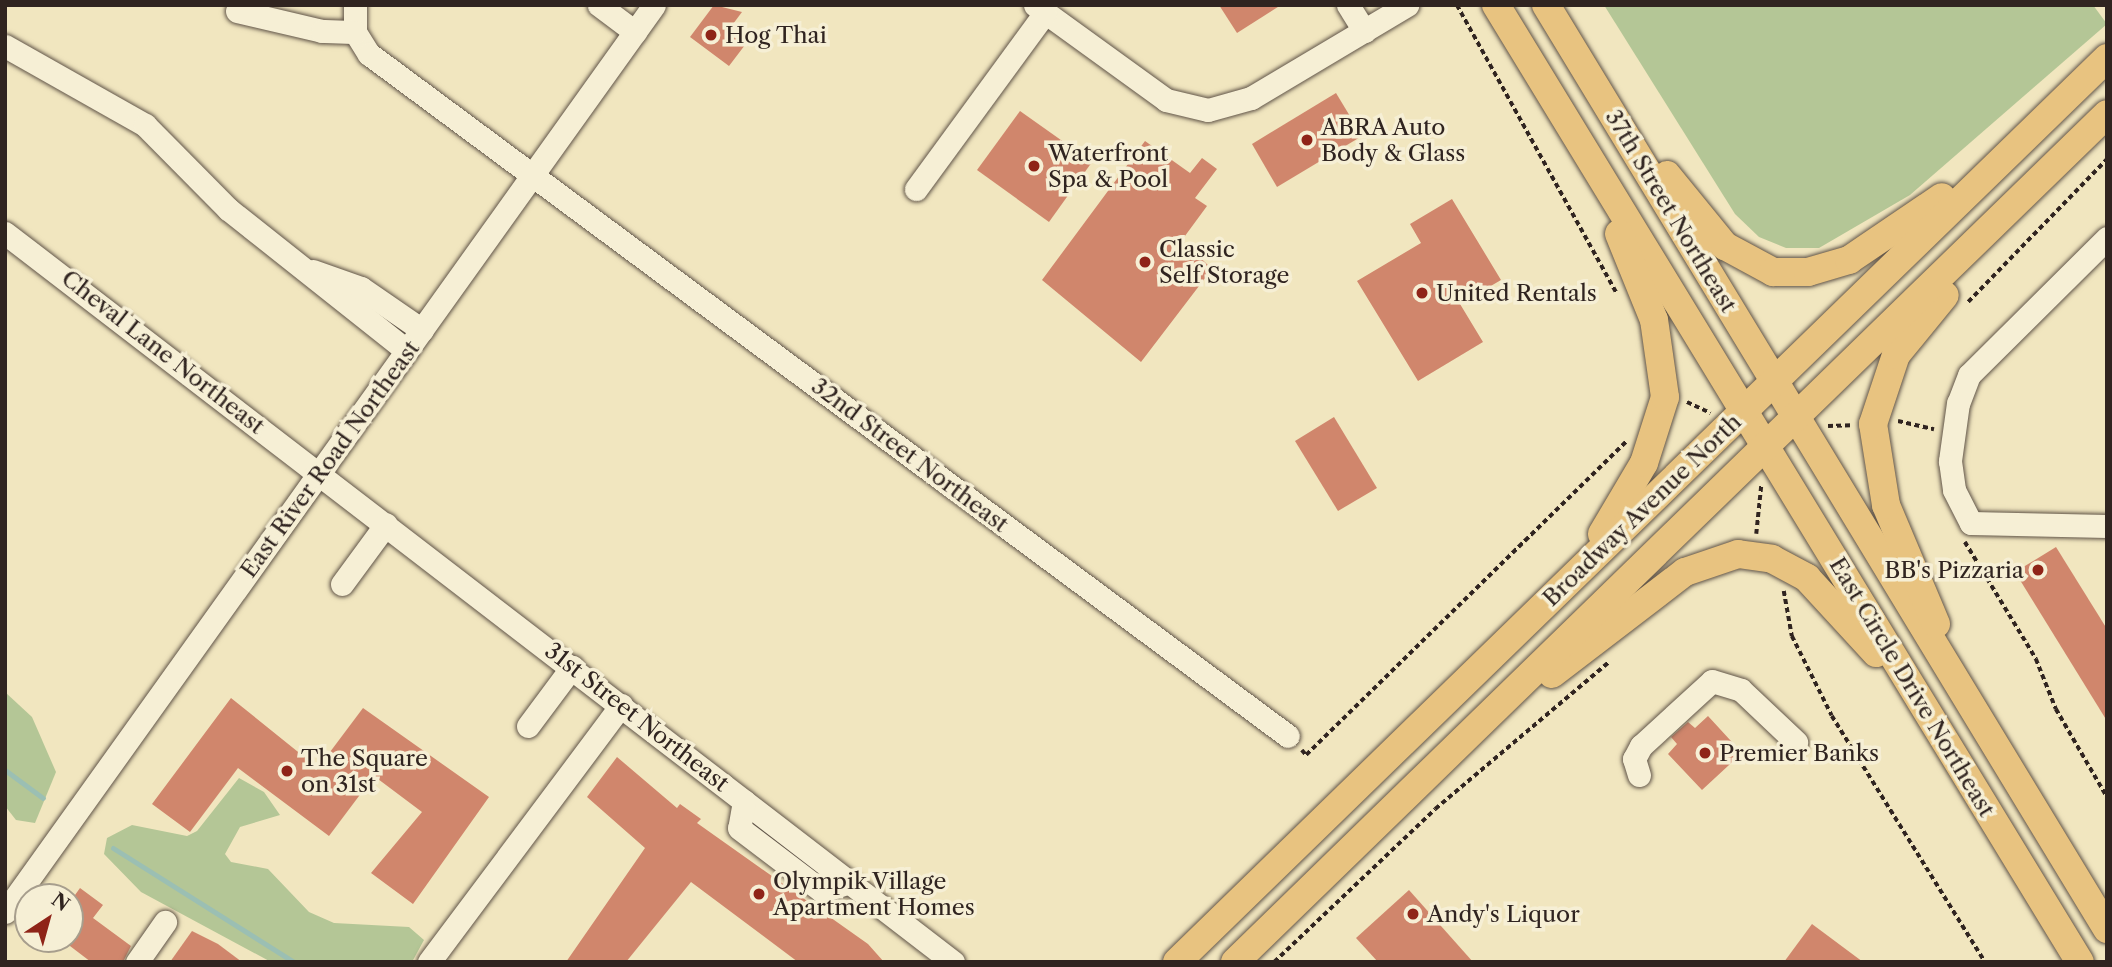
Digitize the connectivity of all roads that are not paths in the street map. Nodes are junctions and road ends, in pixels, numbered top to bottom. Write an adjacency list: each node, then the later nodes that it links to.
1 (355, 5): 11 (street)
2 (599, 5): 12 (street)
3 (654, 5): 12 (street, East River Road Northeast)
4 (1348, 5): 10 (street)
5 (1407, 5): 10 (street)
6 (1496, 5): 16 (main road, 37th Street Northeast)
7 (1546, 5): 15 (main road, 37th Street Northeast)
8 (1040, 9): 10 (street); 21 (street)
9 (237, 11): 11 (street)
10 (1363, 30)
11 (355, 32): 20 (street, 32nd Street Northeast)
12 (635, 32): 20 (street, East River Road Northeast)
13 (5, 46): 24 (street)
14 (2107, 58): 17 (main road, Broadway Avenue North)
15 (1583, 65): 17 (main road); 27 (main road, 37th Street Northeast)
16 (1553, 97): 28 (main road, 37th Street Northeast); 34 (main road)
17 (2052, 111): 27 (main road, Broadway Avenue North)
18 (2107, 114): 19 (main road, Broadway Avenue North)
19 (2085, 135): 29 (main road, Broadway Avenue North); 44 (main road)
20 (533, 173): 25 (street, East River Road Northeast); 39 (street, 32nd Street Northeast)
21 (916, 189)
22 (5, 233): 31 (street, Cheval Lane Northeast)
23 (2107, 238): 33 (street)
24 (307, 269): 25 (street); 26 (street)
25 (422, 330): 26 (street, East River Road Northeast)
26 (407, 351): 31 (street, East River Road Northeast)
27 (1774, 382): 28 (main road, Broadway Avenue North); 29 (main road, 37th Street Northeast)
28 (1745, 411): 30 (main road, East Circle Drive Northeast); 34 (main road, Broadway Avenue North)
29 (1795, 418): 30 (main road, Broadway Avenue North); 44 (main road, East Circle Drive Northeast)
30 (1767, 446): 40 (main road, East Circle Drive Northeast); 42 (main road, Broadway Avenue North)
31 (320, 473): 32 (street, 31st Street Northeast); 45 (street, East River Road Northeast)
32 (386, 524): 35 (street); 36 (street, 31st Street Northeast)
33 (2107, 527)
34 (1568, 582): 51 (main road, Broadway Avenue North)
35 (342, 584)
36 (572, 667): 37 (street, 31st Street Northeast); 38 (street)
37 (621, 705): 49 (street); 50 (street, 31st Street Northeast)
38 (528, 726)
39 (1288, 736)
40 (1942, 738): 42 (main road); 53 (main road, East Circle Drive Northeast)
41 (1796, 742): 43 (street)
42 (1449, 753): 52 (main road, Broadway Avenue North)
43 (1639, 775)
44 (2017, 786): 47 (main road, East Circle Drive Northeast)
45 (5, 912)
46 (165, 922): 48 (street)
47 (2107, 929)
48 (136, 962)
49 (429, 962)
50 (953, 962)
51 (1177, 962)
52 (1236, 962)
53 (2080, 962)

